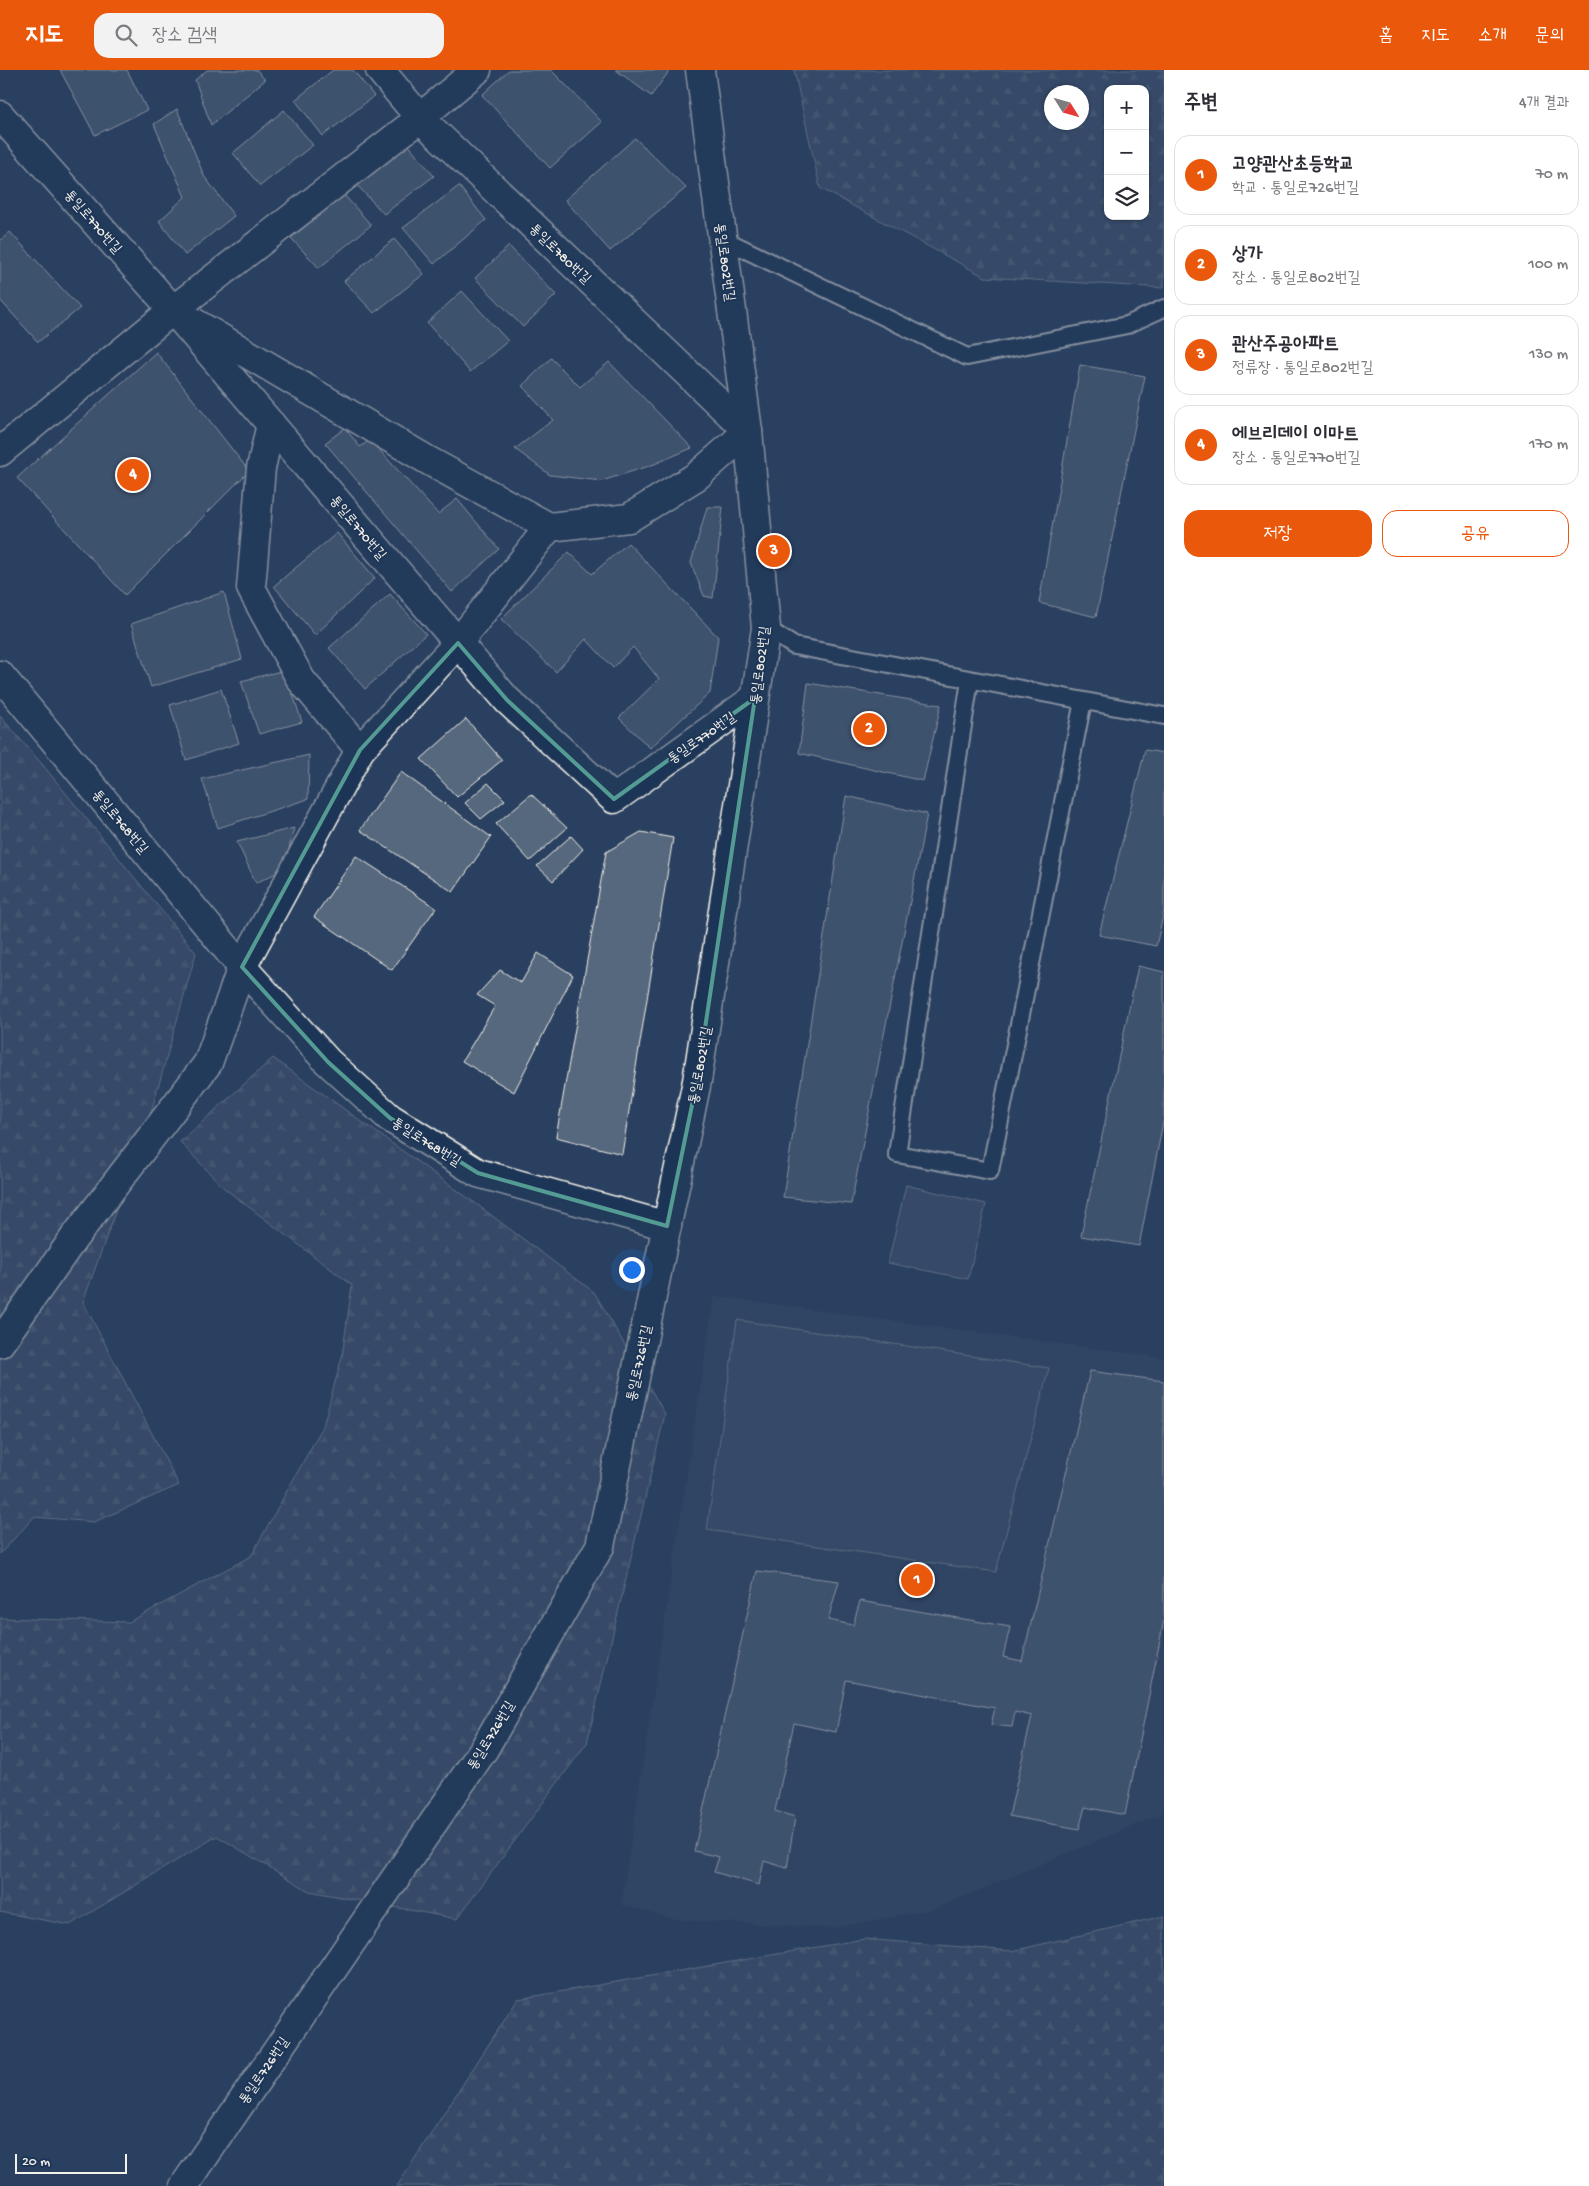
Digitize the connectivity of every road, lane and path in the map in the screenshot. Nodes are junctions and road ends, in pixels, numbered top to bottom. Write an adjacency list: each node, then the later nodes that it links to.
1 (380, 70): 5 (street, 통일로780번길)
2 (477, 70): 5 (street)
3 (700, 70): 6 (street, 통일로802번길)
4 (0, 115): 8 (street, 통일로770번길)
5 (420, 118): 8 (street); 10 (street, 통일로780번길)
6 (723, 239): 7 (lane); 10 (street, 통일로802번길)
7 (1164, 308)
8 (173, 310): 9 (street, 통일로770번길); 11 (street); 12 (street)
9 (271, 424): 14 (street, 통일로770번길); 20 (street)
10 (748, 431): 12 (street); 13 (street, 통일로802번길)
11 (0, 452)
12 (549, 527): 14 (street)
13 (766, 628): 16 (lane); 17 (street, 통일로802번길)
14 (458, 643): 17 (street, 통일로770번길); 20 (street)
15 (0, 675): 21 (street, 통일로768번길)
16 (970, 680): 18 (lane); 18 (lane)
17 (755, 698): 22 (street, 통일로802번길)
18 (1083, 701): 19 (lane)
19 (1164, 716)
20 (360, 750): 21 (street)
21 (242, 967): 22 (street, 통일로768번길); 23 (street)
22 (667, 1226): 24 (street, 통일로726번길)
23 (0, 1343)
24 (184, 2186)

